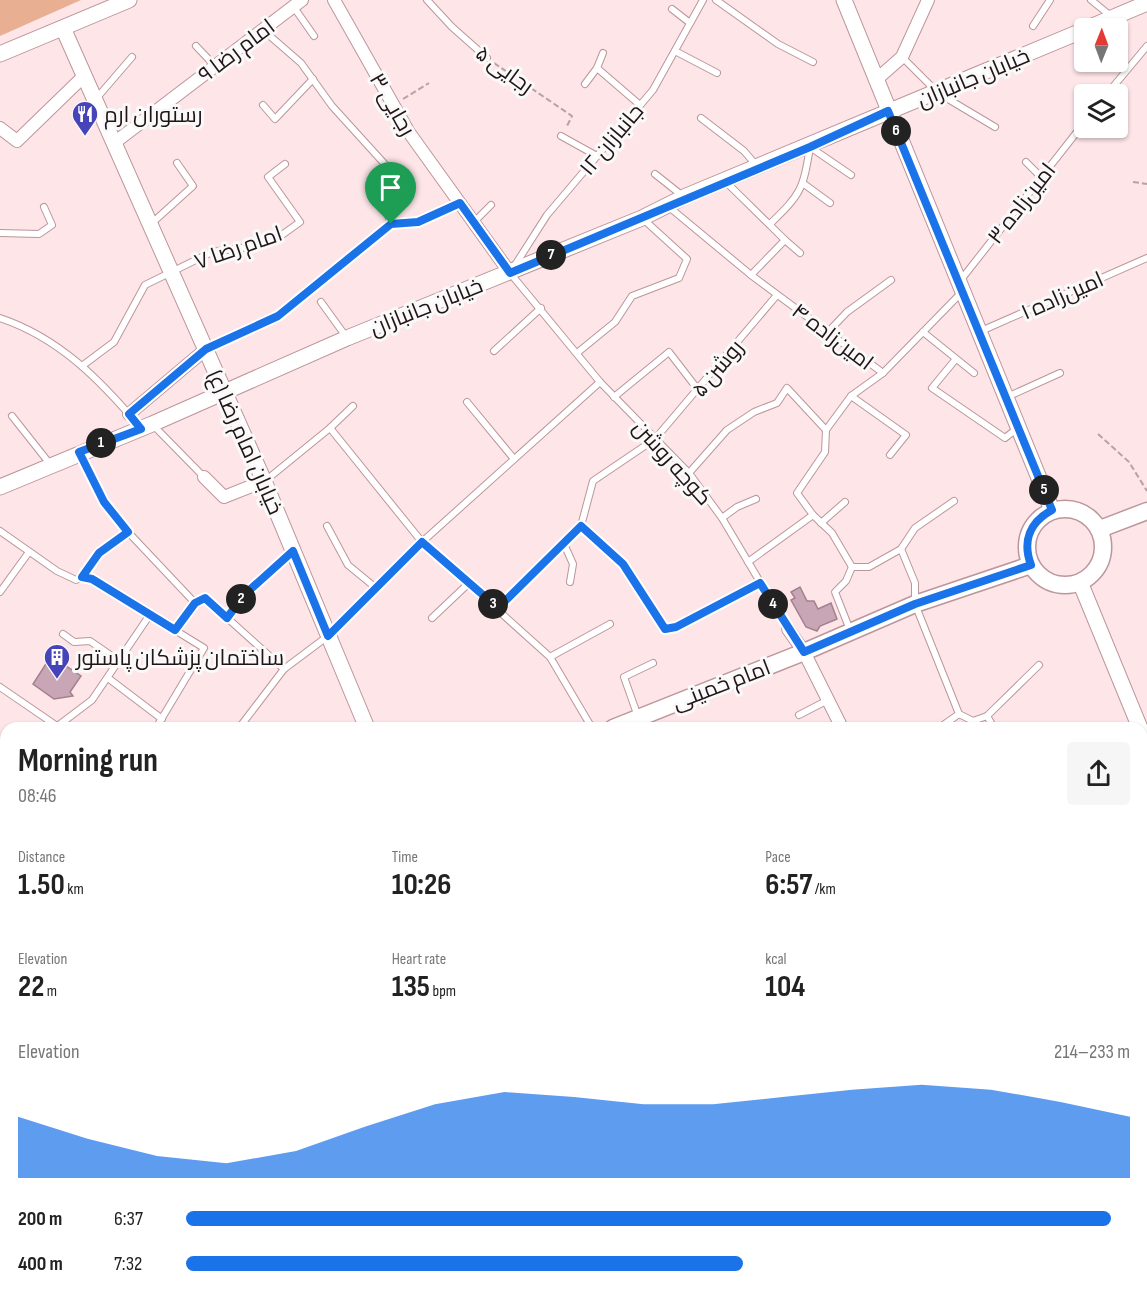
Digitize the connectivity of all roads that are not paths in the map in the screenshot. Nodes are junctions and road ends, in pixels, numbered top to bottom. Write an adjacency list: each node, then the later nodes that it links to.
1 (129, 0): 16 (street)
2 (334, 0): 60 (street, رجایی ۳)
3 (427, 0): 27 (lane, رجایی ۵)
4 (703, 0): 14 (lane, جانبازان ۱۲)
5 (716, 0): 28 (lane)
6 (840, 0): 34 (street)
7 (928, 0): 26 (street)
8 (1050, 0): 15 (lane)
9 (1091, 0): 13 (lane)
10 (297, 3): 17 (street, امام رضا ۹); 19 (lane)
11 (1147, 3): 13 (street, خیابان جانبازان)
12 (672, 9): 14 (lane)
13 (1112, 18)
14 (690, 23): 22 (lane, جانبازان ۱۲)
15 (1033, 26)
16 (63, 28): 24 (street); 32 (street, خیابان امام رضا (ع))
17 (263, 30): 29 (street, امام رضا ۹); 33 (lane)
18 (1074, 34): 37 (street, خیابان جانبازان)
19 (314, 36)
20 (196, 46): 29 (lane)
21 (1146, 48): 36 (lane)
22 (675, 51): 31 (lane); 40 (lane, جانبازان ۱۲)
23 (603, 53): 30 (lane)
24 (0, 54)
25 (132, 57): 38 (lane)
26 (902, 57): 34 (street); 37 (lane)
27 (487, 58)
28 (813, 62)
29 (215, 66): 47 (street, امام رضا ۹)
30 (597, 68): 35 (lane); 40 (lane)
31 (717, 73)
32 (84, 76): 38 (street, خیابان امام رضا (ع)); 44 (street)
33 (313, 79): 39 (lane); 67 (lane)
34 (877, 79): 41 (street)
35 (585, 84)
36 (1115, 84)
37 (938, 93): 41 (street, خیابان جانبازان); 43 (lane)
38 (95, 100): 47 (street, خیابان امام رضا (ع))
39 (263, 105)
40 (640, 105): 49 (lane, جانبازان ۱۲)
41 (888, 111): 48 (street, خیابان جانبازان); 78 (street)
42 (701, 118): 53 (lane)
43 (995, 127)
44 (0, 128)
45 (561, 136): 49 (lane)
46 (1074, 136): 56 (lane, امین‌زاده ۳)
47 (114, 143): 69 (street, خیابان امام رضا (ع))
48 (810, 147): 53 (street, خیابان جانبازان); 55 (lane); 58 (lane)
49 (597, 156): 75 (lane, جانبازان ۱۲)
50 (1026, 162): 56 (lane)
51 (177, 163): 69 (lane)
52 (285, 164): 74 (lane, امام رضا ۷)
53 (759, 168): 57 (street, خیابان جانبازان)
54 (655, 174): 59 (lane)
55 (852, 175)
56 (1041, 177): 78 (lane, امین‌زاده ۳)
57 (726, 182): 59 (street, خیابان جانبازان); 68 (lane)
58 (804, 184): 61 (lane); 68 (lane)
59 (684, 197): 63 (street, خیابان جانبازان)
60 (460, 203): 66 (street, رجایی ۳); 67 (lane)
61 (830, 203)
62 (491, 206): 66 (lane)
63 (667, 206): 65 (street, خیابان جانبازان); 76 (lane, امین‌زاده ۴)
64 (44, 207): 70 (lane)
65 (642, 218): 75 (street, خیابان جانبازان); 89 (lane)
66 (474, 222): 75 (street, رجایی ۳)
67 (391, 224): 87 (lane)
68 (770, 224): 71 (lane)
69 (150, 225): 74 (street, خیابان امام رضا (ع))
70 (0, 233)
71 (785, 240): 72 (lane); 76 (lane)
72 (800, 253)
73 (1147, 258): 85 (lane, امین‌زاده ۱)
74 (171, 272): 87 (street, خیابان امام رضا (ع)); 91 (lane)
75 (510, 273): 81 (lane, کوچه روشن); 86 (street, خیابان جانبازان)
76 (751, 275): 79 (lane, امین‌زاده ۴)
77 (891, 280): 83 (lane)
78 (960, 288): 84 (lane, امین‌زاده ۴); 85 (street)
79 (777, 295): 83 (lane, امین‌زاده ۴); 96 (lane, روشن ۵)
80 (321, 302): 86 (lane)
81 (541, 308): 88 (lane); 89 (lane, کوچه روشن)
82 (0, 318): 91 (lane)
83 (828, 332): 92 (lane, امین‌زاده ۴)
84 (923, 332): 90 (lane); 92 (lane, امین‌زاده ۴)
85 (978, 333): 100 (street)
86 (347, 338): 97 (street, خیابان جانبازان)
87 (206, 349): 97 (street, خیابان امام رضا (ع)); 103 (street)
88 (494, 351)
89 (577, 353): 95 (lane, کوچه روشن)
90 (955, 360): 93 (lane); 106 (lane)
91 (82, 366): 103 (lane)
92 (883, 373): 98 (lane)
93 (974, 373)
94 (1060, 374): 100 (lane)
95 (600, 382): 99 (lane, کوچه روشن); 112 (lane)
96 (699, 391): 99 (lane); 109 (lane, روشن ۵)
97 (224, 393): 105 (street, خیابان جانبازان); 116 (street, خیابان امام رضا (ع))
98 (851, 396): 108 (lane); 111 (lane)
99 (614, 397): 109 (lane, کوچه روشن)
100 (1006, 397): 106 (street)
101 (467, 402): 112 (lane)
102 (353, 406): 107 (lane)
103 (129, 414): 105 (lane)
104 (12, 416): 113 (lane)
105 (147, 426): 110 (street, خیابان جانبازان); 115 (lane)
106 (1019, 427): 121 (street)
107 (330, 428): 116 (lane); 131 (lane)
108 (826, 429): 114 (lane); 123 (lane)
109 (655, 440): 114 (lane, کوچه روشن); 127 (lane, روشن ۵)
110 (79, 452): 113 (street, خیابان جانبازان); 130 (lane)
111 (890, 455)
112 (514, 459): 131 (lane)
113 (50, 464): 117 (street, خیابان جانبازان)
114 (689, 473): 124 (lane, کوچه روشن)
115 (204, 477): 116 (street)
116 (264, 481): 134 (street, خیابان امام رضا (ع))
117 (0, 487)
118 (756, 499): 124 (lane)
119 (954, 501): 133 (lane)
120 (845, 502): 125 (lane)
121 (1052, 510): 128 (main road); 137 (main road)
122 (1147, 512): 128 (main road)
123 (813, 515): 125 (lane); 136 (lane)
124 (722, 518): 136 (lane, کوچه روشن)
125 (821, 523): 138 (lane)
126 (327, 526): 144 (lane)
127 (581, 526): 132 (lane); 143 (lane)
128 (1100, 529): 141 (main road)
129 (0, 531): 135 (lane)
130 (128, 532): 139 (lane); 146 (lane)
131 (422, 542): 142 (lane); 144 (lane)
132 (564, 544): 140 (lane); 148 (lane)
133 (902, 549): 138 (lane); 147 (lane)
134 (293, 551): 150 (lane); 157 (street, خیابان امام رضا (ع))
135 (29, 552): 139 (lane); 145 (lane)
136 (748, 562): 143 (lane, کوچه روشن)
137 (1031, 565): 141 (main road); 147 (main road, امام خمینی)
138 (852, 567): 155 (lane)
139 (82, 577): 149 (lane)
140 (570, 582)
141 (1080, 582): 181 (street)
142 (469, 583): 148 (lane); 151 (lane)
143 (760, 583): 153 (lane, کوچه روشن)
144 (376, 588): 157 (lane)
145 (0, 592)
146 (195, 603): 150 (lane); 154 (lane)
147 (915, 604): 155 (main road, امام خمینی); 167 (lane)
148 (498, 608): 159 (lane)
149 (149, 616): 154 (lane); 160 (lane)
150 (227, 618): 163 (lane)
151 (432, 618)
152 (610, 624): 159 (lane)
153 (788, 629): 158 (street)
154 (175, 630): 170 (lane)
155 (850, 630): 158 (main road, امام خمینی)
156 (63, 634): 160 (lane)
157 (328, 636): 163 (lane); 175 (street, خیابان امام رضا (ع))
158 (804, 652): 166 (street); 177 (main road, امام خمینی)
159 (550, 657): 176 (lane)
160 (119, 661): 164 (lane)
161 (652, 663): 177 (lane)
162 (1040, 665): 169 (lane)
163 (284, 669): 174 (lane)
164 (108, 678): 170 (lane); 172 (lane)
165 (0, 687): 171 (lane)
166 (828, 700): 168 (lane); 178 (street)
167 (959, 714): 169 (lane); 179 (lane)
168 (799, 715)
169 (987, 716): 180 (lane)
170 (162, 719): 173 (lane)
171 (49, 722)
172 (63, 722)
173 (160, 722)
174 (244, 722)
175 (364, 722)
176 (588, 722)
177 (640, 722)
178 (839, 722)
179 (948, 722)
180 (990, 722)
181 (1138, 722)

